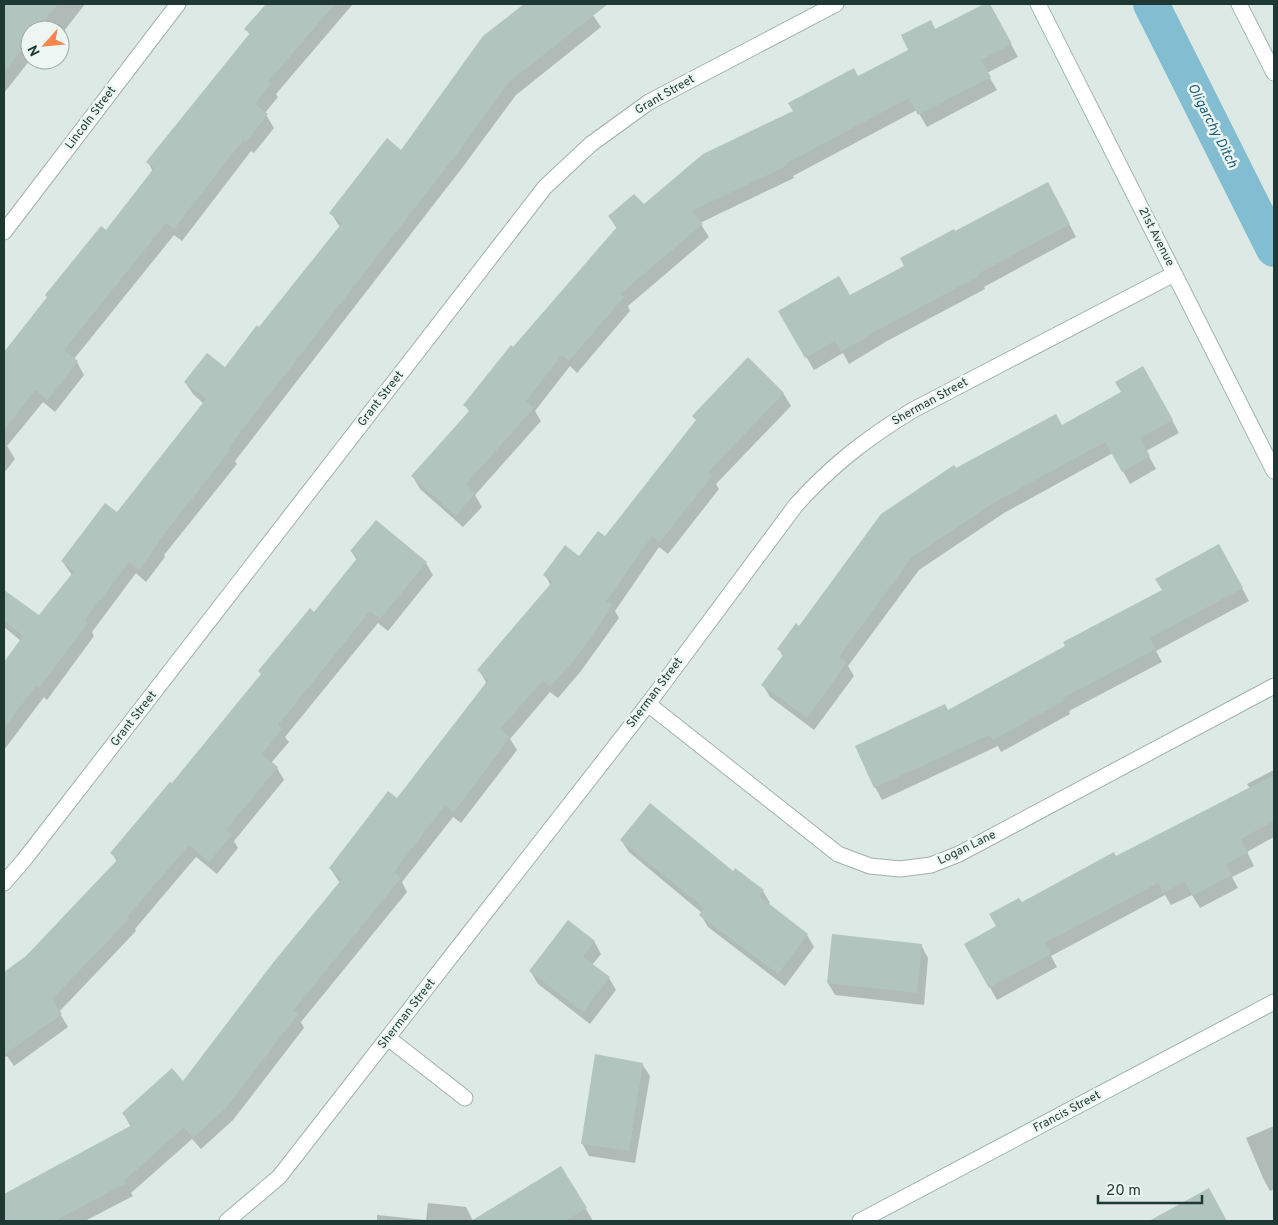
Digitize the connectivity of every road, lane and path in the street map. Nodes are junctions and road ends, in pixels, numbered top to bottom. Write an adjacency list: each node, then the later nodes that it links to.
1 (178, 4): 6 (street, Lincoln Street)
2 (836, 4): 11 (street, Grant Street)
3 (1038, 4): 7 (street, 21st Avenue)
4 (1239, 4): 5 (street)
5 (1274, 73)
6 (4, 232)
7 (1174, 274): 8 (street, 21st Avenue); 10 (street, Sherman Street)
8 (1274, 471)
9 (1274, 686): 10 (street, Logan Lane)
10 (648, 704): 13 (street, Sherman Street)
11 (4, 883)
12 (1274, 1002): 16 (street, Francis Street)
13 (388, 1038): 14 (street); 15 (street, Sherman Street)
14 (465, 1098)
15 (227, 1221)
16 (860, 1221)

